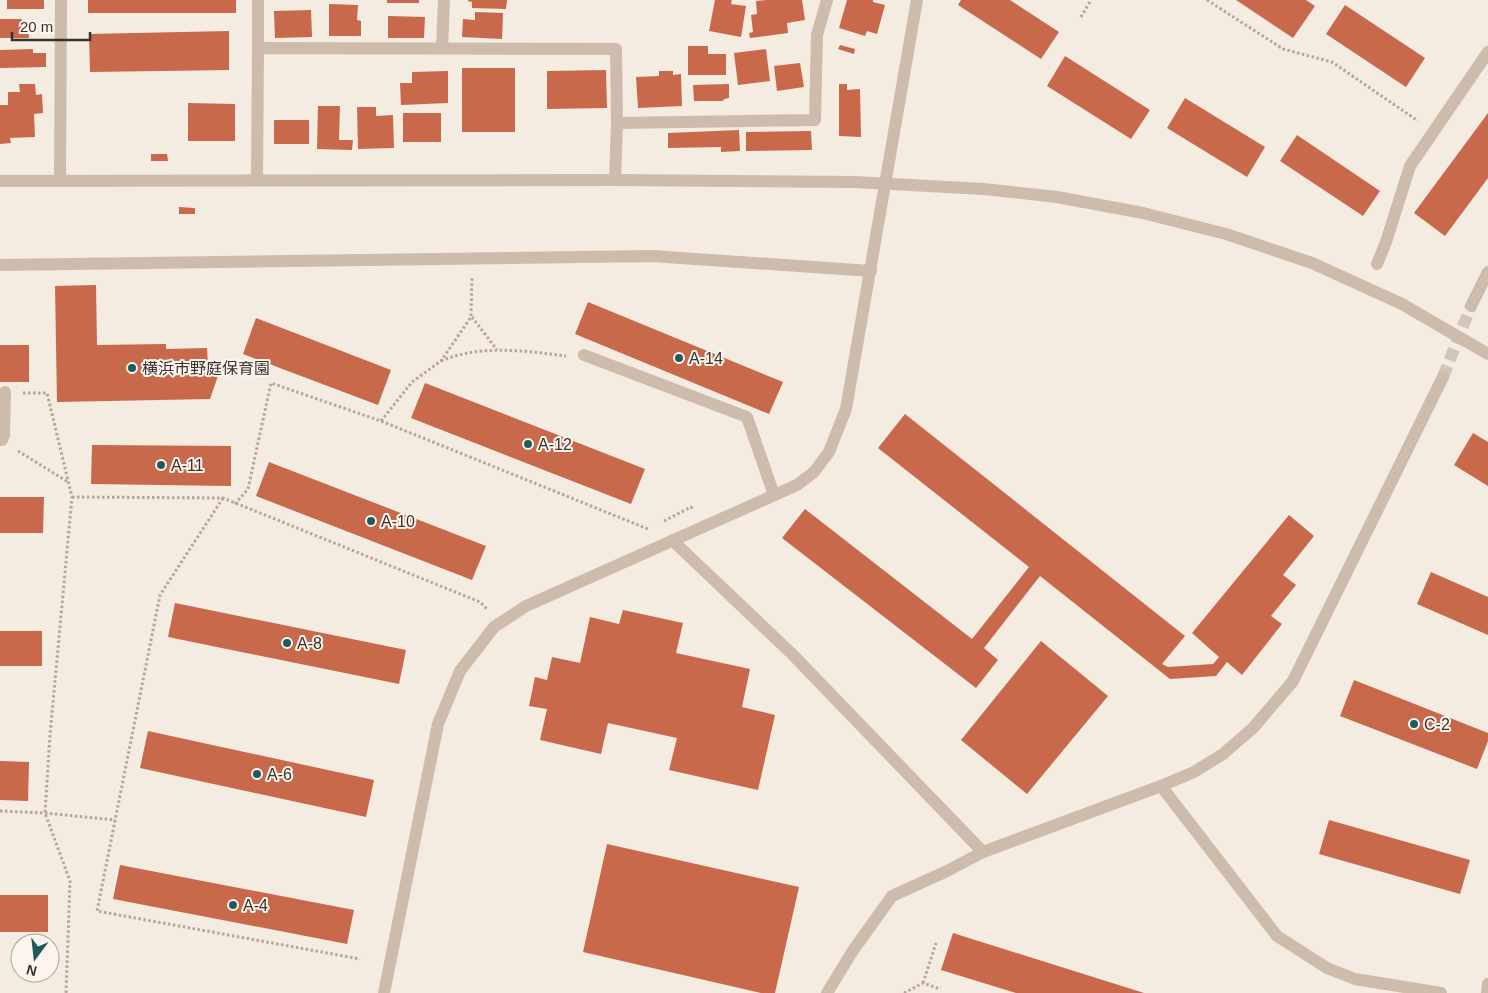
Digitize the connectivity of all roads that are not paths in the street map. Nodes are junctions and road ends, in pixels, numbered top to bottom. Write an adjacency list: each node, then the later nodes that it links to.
1 (61, 0): 13 (street)
2 (258, 0): 6 (street)
3 (444, 0): 7 (street)
4 (827, 0): 9 (street)
5 (917, 0): 14 (street)
6 (258, 48): 7 (street); 10 (street)
7 (442, 48): 9 (street)
8 (1488, 52): 15 (street)
9 (617, 124): 11 (street)
10 (257, 179): 11 (street); 13 (street)
11 (615, 180): 14 (street)
12 (0, 181): 13 (street)
13 (60, 181)
14 (886, 184): 17 (street); 20 (street)
15 (1377, 264)
16 (0, 265): 17 (street)
17 (871, 271): 25 (street)
18 (1488, 272): 19 (street)
19 (1472, 306)
20 (1488, 354)
21 (584, 356): 25 (street)
22 (1443, 377): 27 (street)
23 (5, 392): 24 (street)
24 (1, 440)
25 (774, 495): 26 (street)
26 (672, 540): 28 (street); 30 (street)
27 (1161, 786): 28 (street); 32 (street)
28 (983, 852): 31 (street)
29 (1488, 984): 33 (street)
30 (388, 992)
31 (827, 993)
32 (1441, 993)
33 (1487, 993)

